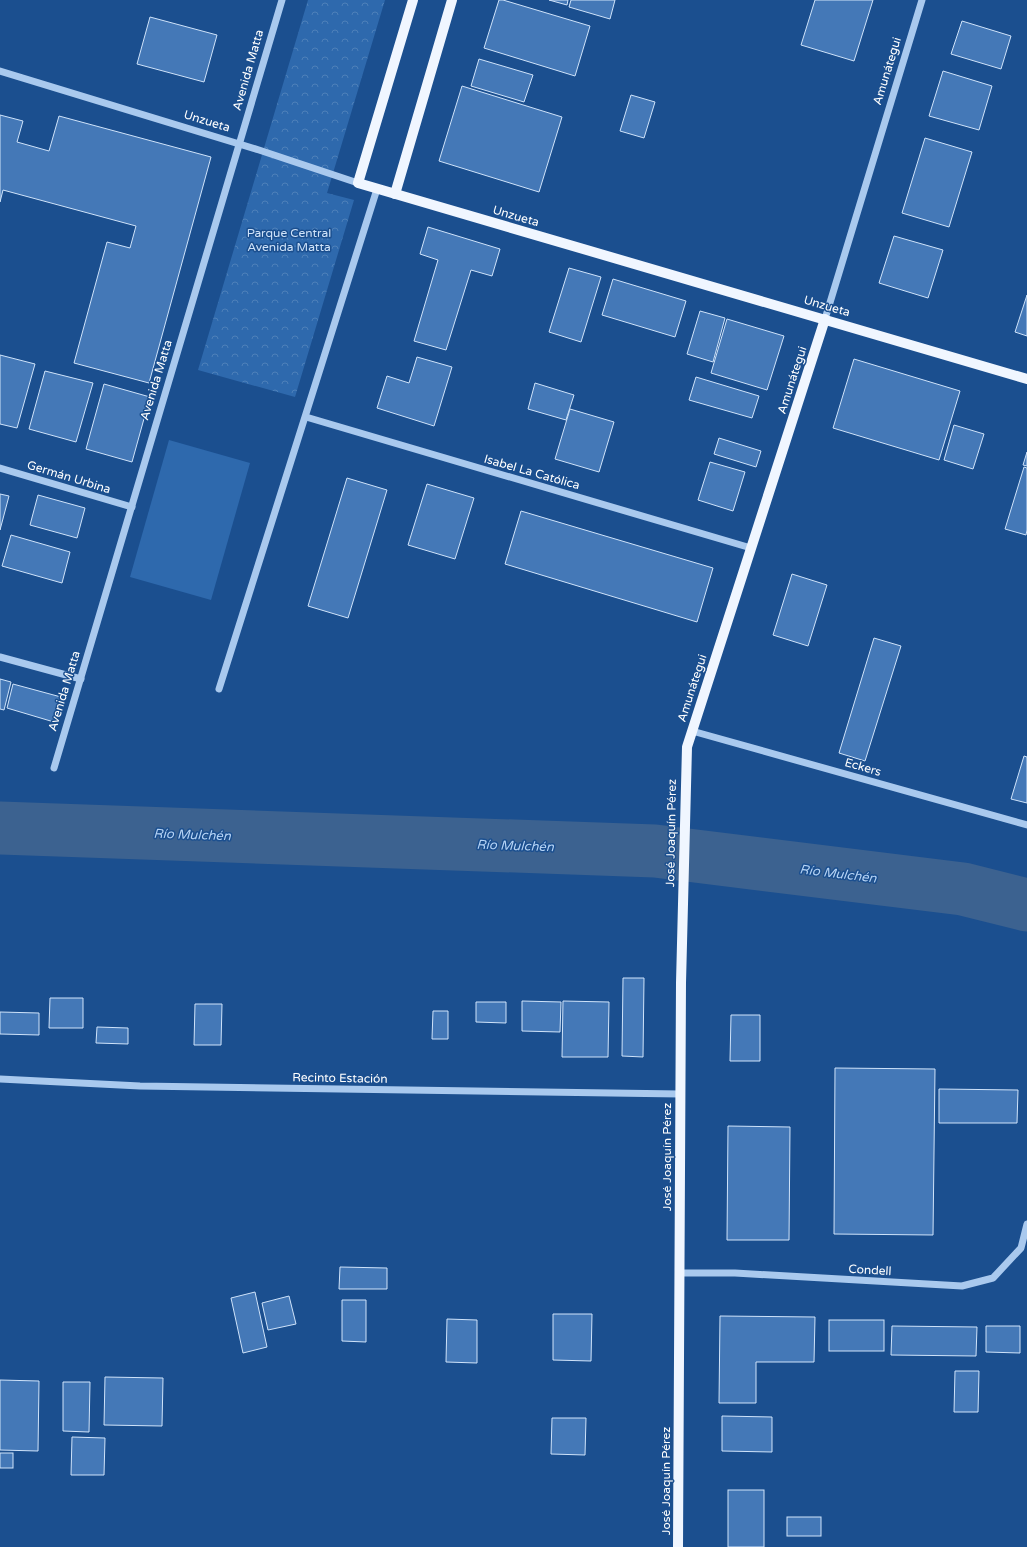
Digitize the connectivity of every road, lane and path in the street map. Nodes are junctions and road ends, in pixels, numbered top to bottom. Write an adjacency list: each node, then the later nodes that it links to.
1 (282, 0): 6 (street, Avenida Matta)
2 (413, 0): 7 (main road)
3 (452, 0): 9 (main road)
4 (922, 0): 10 (street, Amunátegui)
5 (0, 71): 6 (street, Unzueta)
6 (239, 144): 7 (street, Unzueta); 14 (street, Avenida Matta)
7 (358, 183): 8 (main road, Unzueta)
8 (377, 189): 9 (main road, Unzueta); 12 (street)
9 (395, 194): 10 (main road, Unzueta)
10 (825, 319): 11 (main road, Unzueta); 15 (main road, Amunátegui)
11 (1027, 379)
12 (306, 416): 15 (street, Isabel La Católica); 18 (street)
13 (0, 468): 14 (street, Germán Urbina)
14 (132, 507): 17 (street, Avenida Matta)
15 (751, 548): 19 (main road, Amunátegui)
16 (0, 657): 17 (street)
17 (81, 679): 21 (street, Avenida Matta)
18 (219, 689)
19 (692, 731): 20 (main road, Amunátegui); 22 (street, Eckers)
20 (686, 767): 24 (main road, José Joaquín Pérez)
21 (54, 768)
22 (1027, 825)
23 (0, 1079): 24 (street, Recinto Estación)
24 (680, 1094): 26 (main road, José Joaquín Pérez)
25 (1027, 1224): 26 (street, Condell)
26 (680, 1273): 27 (main road, José Joaquín Pérez)
27 (678, 1547)

